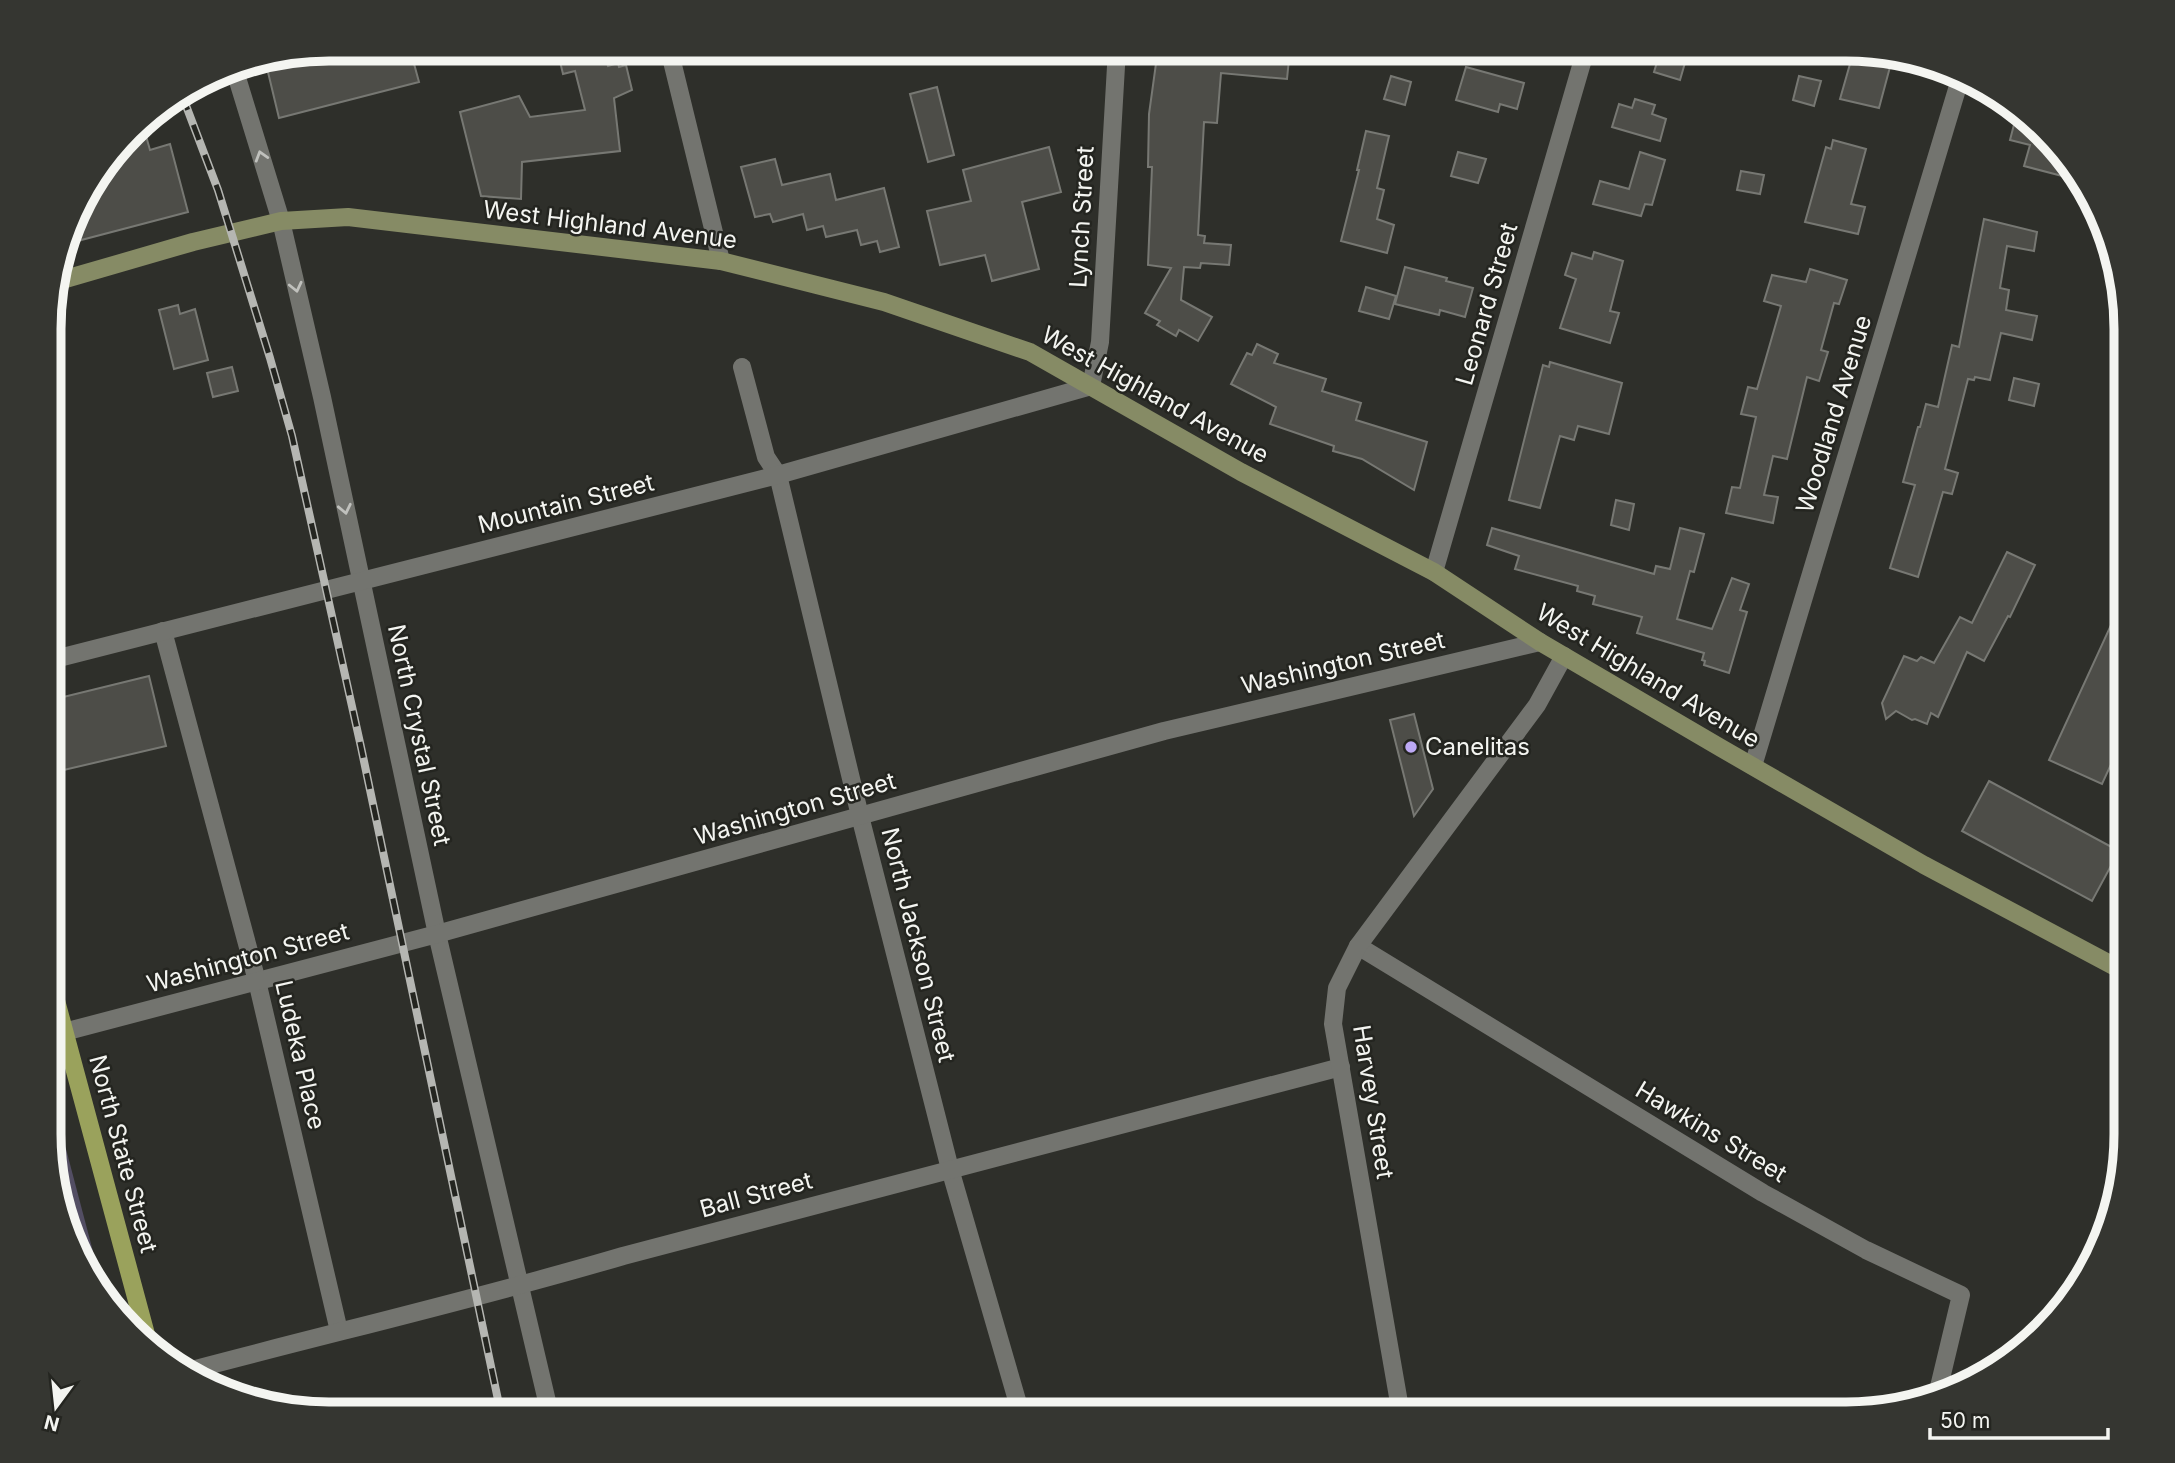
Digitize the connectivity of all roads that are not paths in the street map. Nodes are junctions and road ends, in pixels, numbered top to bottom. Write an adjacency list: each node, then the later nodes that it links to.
1 (671, 61): 7 (street)
2 (1116, 61): 10 (street, Lynch Street)
3 (1583, 61): 12 (street, Leonard Street)
4 (236, 78): 6 (street, North Crystal Street, one-way to 4)
5 (1958, 86): 18 (street, Woodland Avenue)
6 (281, 221): 7 (main road, West Highland Avenue); 8 (main road, West Highland Avenue); 13 (street, North Crystal Street, one-way to 13)
7 (721, 261): 10 (main road, West Highland Avenue)
8 (66, 279)
9 (742, 367): 11 (street, North Jackson Street)
10 (1091, 386): 11 (street, Mountain Street); 12 (main road, West Highland Avenue)
11 (778, 475): 13 (street, Mountain Street); 19 (street, North Jackson Street)
12 (1434, 572): 15 (main road, West Highland Avenue)
13 (360, 582): 14 (street, Mountain Street); 20 (street, North Crystal Street)
14 (163, 631): 17 (street, Mountain Street); 23 (street, Ludeka Place)
15 (1540, 642): 16 (main road, West Highland Avenue); 19 (street, Washington Street)
16 (1564, 656): 18 (main road, West Highland Avenue); 21 (street, Harvey Street)
17 (61, 657)
18 (1753, 766): 22 (main road, West Highland Avenue)
19 (860, 816): 20 (street, Washington Street); 27 (street, North Jackson Street)
20 (437, 934): 23 (street, Washington Street); 28 (street, North Crystal Street)
21 (1358, 947): 26 (street, Harvey Street); 32 (street, Hawkins Street)
22 (2114, 966)
23 (257, 981): 25 (street, Washington Street); 30 (street, Ludeka Place)
24 (61, 1020): 25 (main road, North State Street)
25 (64, 1032): 29 (main road, North State Street)
26 (1341, 1067): 27 (street, Ball Street); 35 (street, Harvey Street)
27 (950, 1169): 28 (street, Ball Street); 34 (street, North Jackson Street)
28 (520, 1287): 30 (street, Ball Street); 33 (street, North Crystal Street)
29 (144, 1327)
30 (339, 1331): 31 (street, Ball Street)
31 (199, 1368)
32 (1940, 1385)
33 (547, 1402)
34 (1018, 1402)
35 (1399, 1402)

